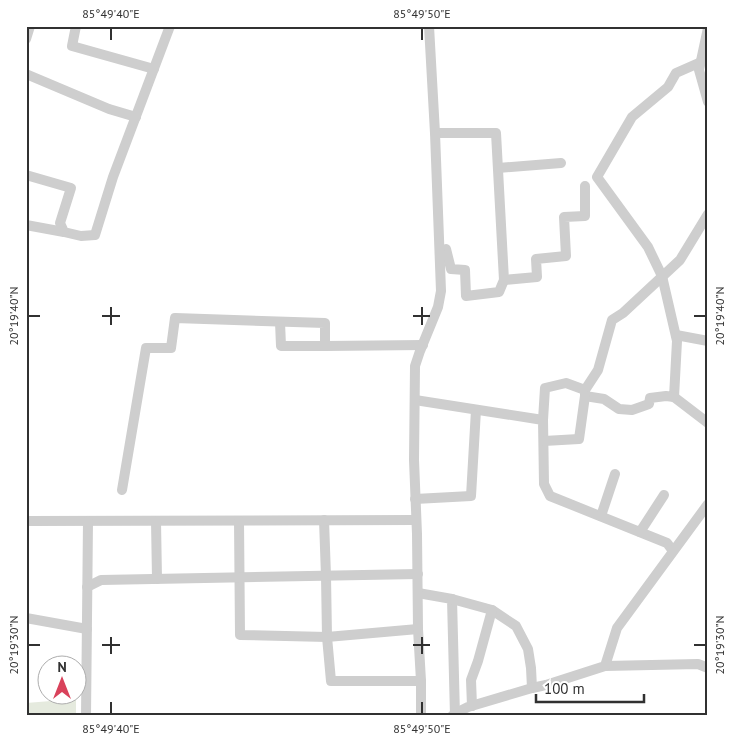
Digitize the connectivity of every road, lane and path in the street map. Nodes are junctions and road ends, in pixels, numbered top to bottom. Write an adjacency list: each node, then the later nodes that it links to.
1 (30, 26): 6 (street)
2 (76, 26): 8 (street)
3 (170, 26): 8 (street)
4 (429, 26): 12 (street)
5 (708, 28): 7 (street)
6 (26, 39)
7 (700, 62): 10 (street); 21 (street)
8 (154, 69): 11 (street)
9 (26, 74): 11 (street)
10 (708, 102)
11 (136, 117): 19 (street)
12 (435, 133): 14 (street); 26 (street)
13 (561, 164): 14 (street)
14 (498, 168): 22 (street)
15 (26, 175): 19 (street)
16 (585, 186): 22 (street)
17 (708, 216): 21 (street)
18 (26, 225): 19 (street)
19 (64, 232)
20 (446, 249): 22 (street)
21 (662, 276): 24 (street); 28 (street)
22 (504, 280)
23 (280, 322): 27 (street); 27 (street); 36 (street)
24 (676, 335): 25 (street); 29 (street)
25 (708, 341)
26 (423, 345): 27 (street); 30 (street)
27 (325, 346)
28 (585, 393): 29 (street); 32 (street); 34 (street)
29 (674, 396): 33 (street)
30 (415, 400): 31 (street); 38 (street)
31 (476, 410): 32 (street); 38 (street)
32 (543, 420): 34 (street)
33 (708, 423)
34 (544, 441): 40 (street)
35 (615, 474): 40 (street)
36 (122, 490)
37 (664, 495): 47 (street)
38 (415, 499): 43 (street)
39 (708, 504): 48 (street)
40 (601, 516): 47 (street)
41 (26, 520): 44 (street)
42 (324, 520): 43 (street); 46 (street); 50 (street)
43 (416, 520): 49 (street)
44 (88, 521): 45 (street); 53 (street)
45 (156, 521): 46 (street); 52 (street)
46 (239, 521): 51 (street)
47 (640, 532): 48 (street)
48 (673, 551): 61 (street)
49 (418, 574): 50 (street); 54 (street)
50 (326, 576): 51 (street); 60 (street)
51 (240, 578): 52 (street); 60 (street)
52 (157, 579): 53 (street)
53 (87, 587): 59 (street)
54 (418, 593): 55 (street); 58 (street)
55 (452, 599): 56 (street); 66 (street)
56 (492, 610): 64 (street); 65 (street)
57 (26, 618): 59 (street)
58 (418, 629): 60 (street); 63 (street)
59 (87, 630): 67 (street)
60 (327, 637): 63 (street)
61 (605, 666): 62 (street); 64 (street)
62 (708, 668)
63 (421, 681): 68 (street)
64 (532, 688): 65 (street)
65 (472, 706): 66 (street)
66 (455, 715)
67 (86, 716)
68 (421, 716)

